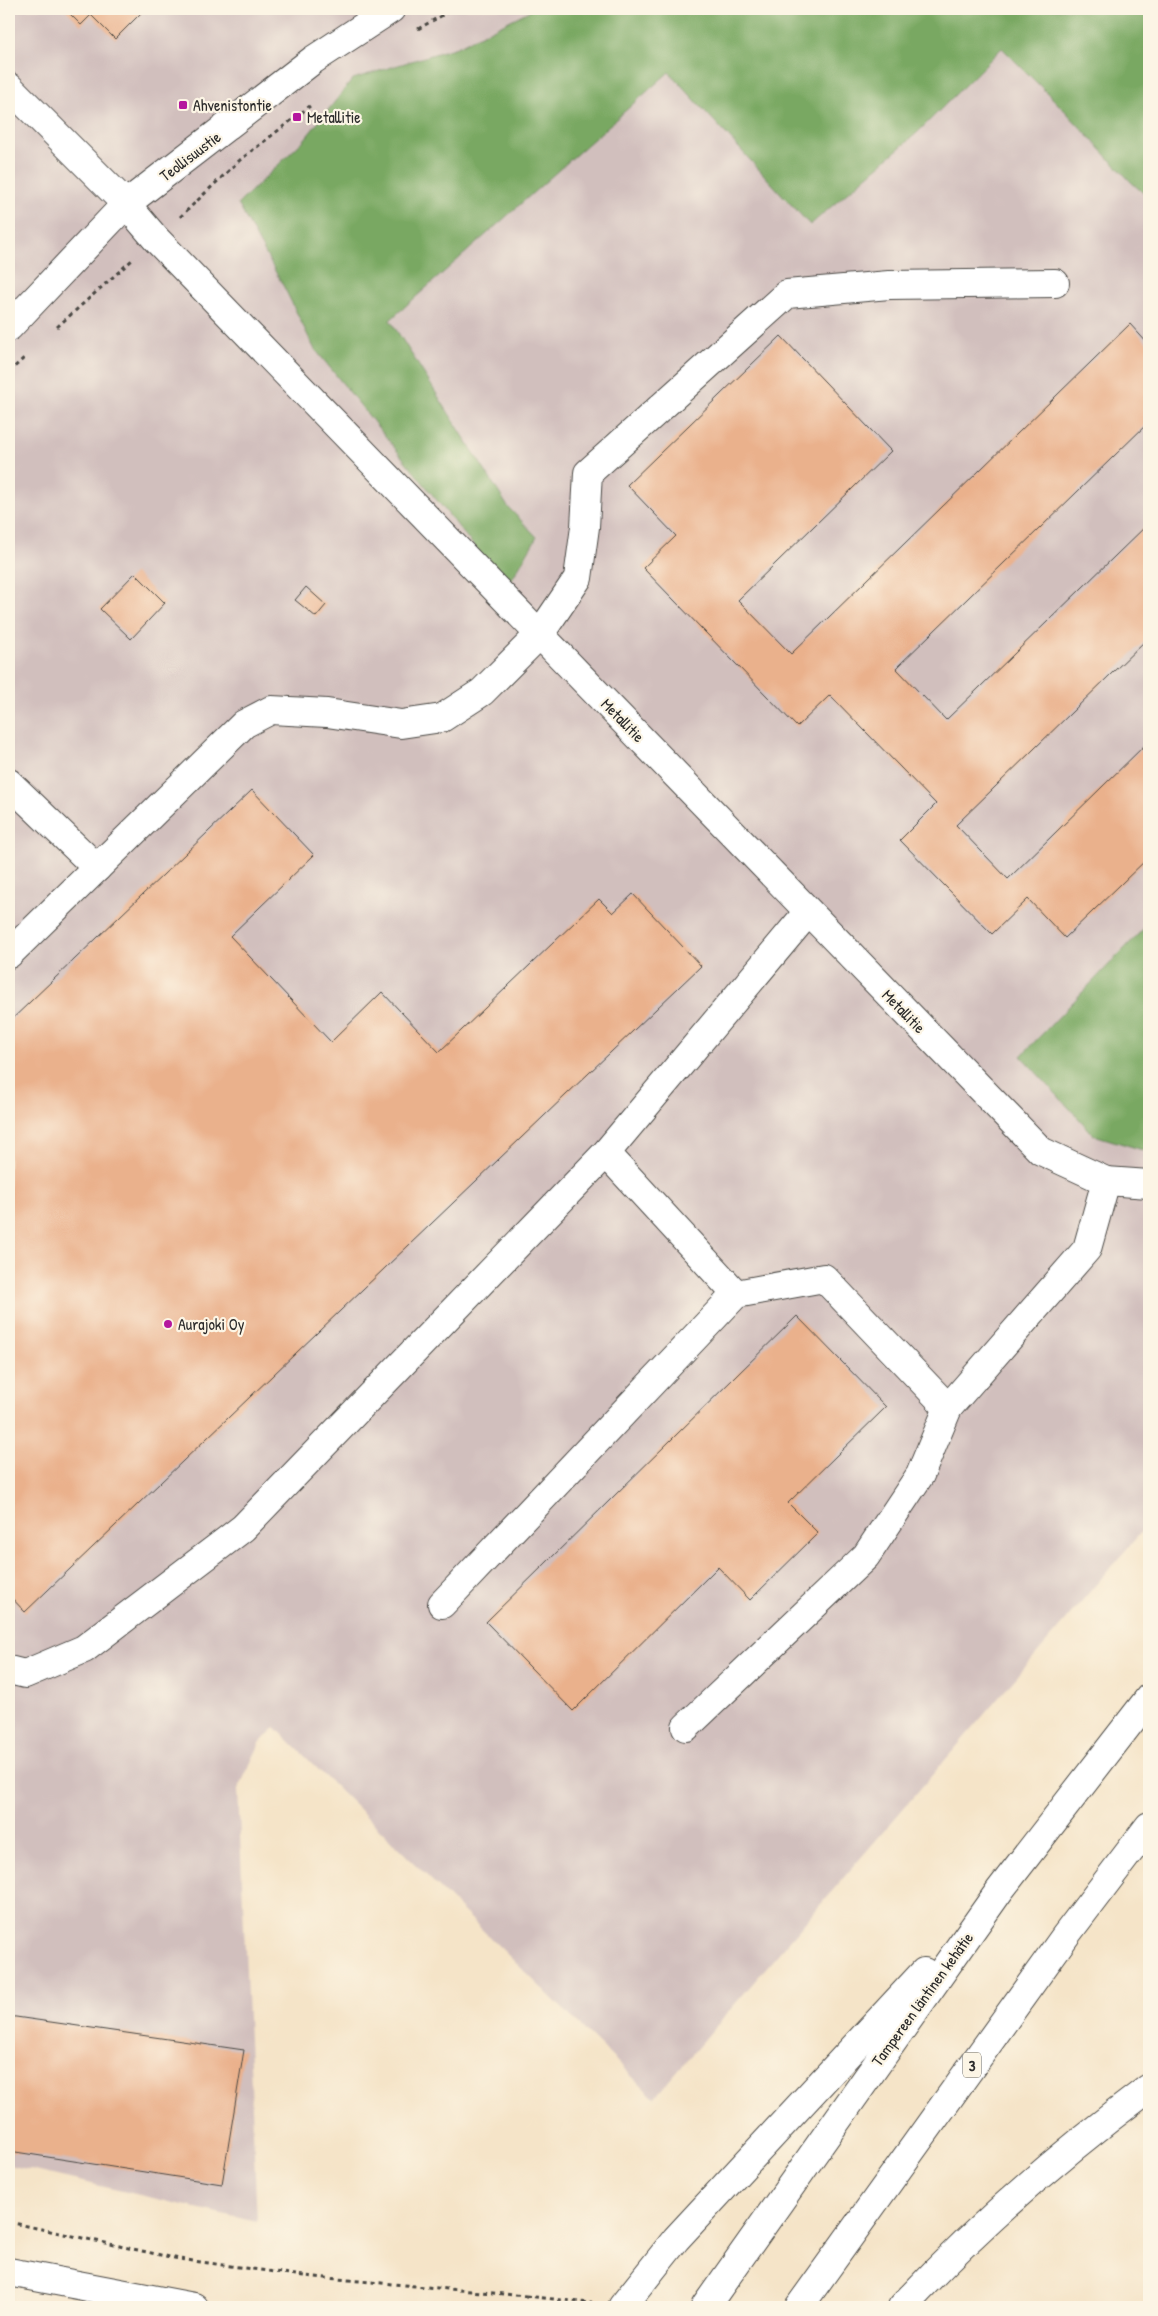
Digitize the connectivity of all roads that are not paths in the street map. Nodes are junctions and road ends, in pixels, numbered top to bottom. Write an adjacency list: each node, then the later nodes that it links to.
1 (392, 9): 3 (main road, Teollisuustie)
2 (9, 87): 3 (main road)
3 (126, 204): 5 (main road, Teollisuustie); 6 (main road, Metallitie)
4 (1055, 283): 6 (main road)
5 (9, 327)
6 (540, 634): 8 (main road); 9 (main road, Metallitie)
7 (9, 783): 8 (main road)
8 (97, 868): 10 (main road)
9 (808, 912): 11 (main road); 12 (main road, Metallitie)
10 (9, 954)
11 (606, 1153): 14 (main road); 17 (main road)
12 (1106, 1181): 13 (main road, Metallitie); 15 (main road)
13 (1149, 1184)
14 (736, 1294): 15 (main road); 16 (main road)
15 (948, 1408): 19 (main road)
16 (442, 1604)
17 (9, 1670)
18 (1149, 1698): 21 (main road, Tampereen läntinen kehätie)
19 (686, 1727)
20 (1149, 1826): 27 (main road, 3)
21 (1000, 1890): 25 (main road); 26 (main road, Tampereen läntinen kehätie)
22 (1149, 2088): 28 (main road)
23 (9, 2272): 24 (main road)
24 (194, 2307)
25 (622, 2307)
26 (704, 2307)
27 (799, 2307)
28 (902, 2307)

